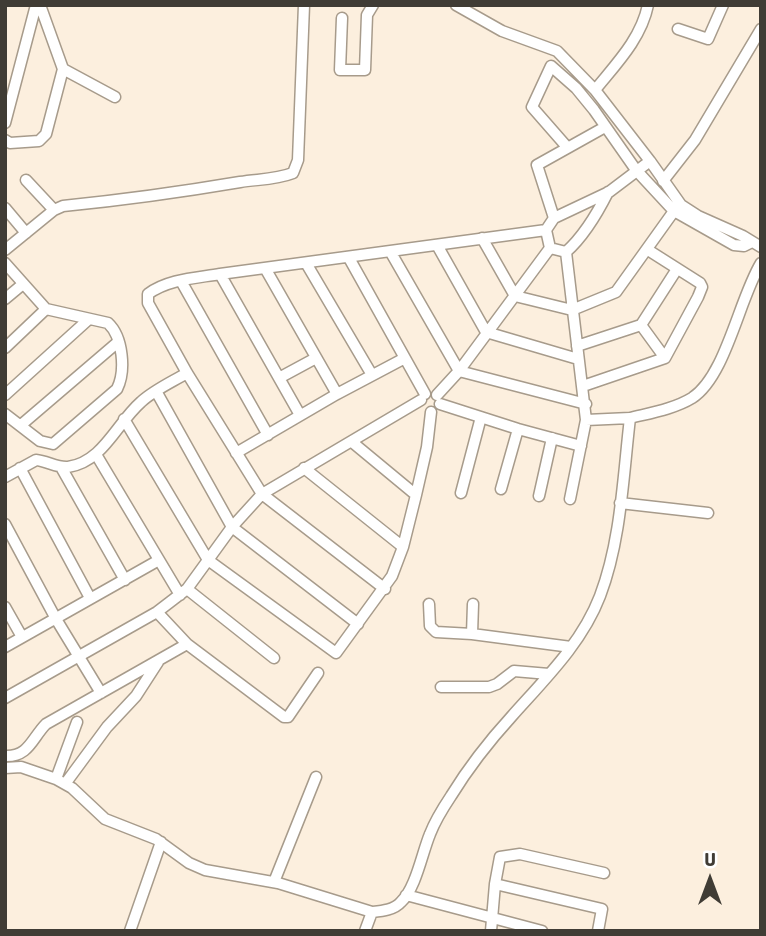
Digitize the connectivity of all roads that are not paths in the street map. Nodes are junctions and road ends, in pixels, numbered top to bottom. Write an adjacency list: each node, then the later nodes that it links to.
1 (38, 5): 10 (street); 13 (street)
2 (304, 5): 23 (street)
3 (373, 5): 7 (street)
4 (456, 5): 11 (street)
5 (648, 5): 11 (street)
6 (723, 5): 8 (street)
7 (342, 18)
8 (678, 29)
9 (761, 29): 20 (street)
10 (63, 69): 12 (street); 15 (street)
11 (595, 90): 17 (street)
12 (115, 97)
13 (6, 116)
14 (605, 128): 16 (street); 16 (street); 18 (street)
15 (5, 140)
16 (567, 148): 25 (street)
17 (650, 161): 18 (street); 20 (street)
18 (636, 170): 21 (street); 24 (street)
19 (26, 180): 23 (street)
20 (663, 181): 30 (street)
21 (608, 192): 25 (street); 35 (street)
22 (5, 208): 27 (street)
23 (54, 210): 27 (street)
24 (674, 211): 30 (street); 33 (street)
25 (554, 218): 26 (street)
26 (546, 230): 28 (street); 31 (street)
27 (26, 233): 32 (street)
28 (482, 239): 29 (street); 45 (street)
29 (437, 245): 34 (street); 51 (street)
30 (756, 245)
31 (550, 248): 35 (street); 45 (street)
32 (5, 250)
33 (648, 250): 41 (street); 48 (street)
34 (390, 251): 36 (street); 59 (street)
35 (566, 252): 48 (street)
36 (349, 258): 38 (street); 56 (street)
37 (5, 263): 44 (street)
38 (306, 263): 40 (street); 61 (street)
39 (761, 263): 74 (street)
40 (265, 268): 42 (street); 55 (street)
41 (677, 269): 50 (street); 57 (street)
42 (220, 274): 43 (street); 62 (street)
43 (181, 281): 60 (street); 79 (street)
44 (23, 284): 46 (street); 47 (street)
45 (515, 296): 48 (street); 51 (street)
46 (5, 299)
47 (46, 309): 49 (street); 54 (street)
48 (572, 310): 53 (street)
49 (89, 319): 52 (street); 66 (street)
50 (641, 325): 53 (street); 57 (street)
51 (486, 332): 58 (street); 59 (street)
52 (118, 342): 77 (street); 77 (street)
53 (577, 346): 58 (street)
54 (5, 348)
55 (316, 358): 62 (street); 65 (street)
56 (405, 358): 61 (street); 67 (street)
57 (665, 358): 63 (street)
58 (578, 359): 63 (street)
59 (458, 371): 68 (street); 69 (street)
60 (187, 373): 64 (street); 83 (street)
61 (372, 375): 65 (street)
62 (279, 378): 72 (street)
63 (583, 386): 69 (street)
64 (156, 391): 75 (street); 98 (street)
65 (337, 394): 72 (street)
66 (5, 395)
67 (423, 397): 68 (street); 70 (street); 81 (street)
68 (438, 399): 70 (street); 73 (street)
69 (586, 404): 76 (street)
70 (431, 412): 92 (street)
71 (5, 414): 77 (street)
72 (300, 415): 79 (street)
73 (481, 418): 78 (street); 90 (street)
74 (630, 418): 76 (street); 95 (street)
75 (124, 419): 84 (street); 101 (street)
76 (586, 420): 82 (street)
77 (22, 425)
78 (518, 429): 80 (street); 89 (street)
79 (268, 435): 83 (street)
80 (552, 438): 82 (street); 93 (street)
81 (352, 442): 87 (street); 92 (street)
82 (581, 446): 94 (street)
83 (236, 453): 91 (street)
84 (97, 456): 85 (street); 100 (street)
85 (61, 467): 86 (street); 102 (street)
86 (20, 468): 88 (street); 105 (street)
87 (303, 468): 91 (street); 99 (street)
88 (5, 477)
89 (501, 489)
90 (461, 493)
91 (262, 494): 98 (street); 103 (street)
92 (416, 495): 99 (street)
93 (540, 496)
94 (570, 499)
95 (620, 503): 96 (street); 116 (street)
96 (708, 513)
97 (5, 524): 110 (street)
98 (232, 527): 101 (street); 111 (street)
99 (403, 547): 103 (street)
100 (159, 560): 102 (street); 104 (street)
101 (208, 560): 104 (street); 111 (street)
102 (125, 580): 105 (street)
103 (385, 589): 111 (street)
104 (183, 592): 109 (street); 118 (street)
105 (90, 598): 110 (street)
106 (429, 604): 112 (street)
107 (473, 604): 112 (street)
108 (5, 607): 113 (street)
109 (157, 612): 114 (street); 117 (street)
110 (56, 619): 113 (street); 117 (street)
111 (358, 624)
112 (472, 634): 116 (street)
113 (23, 638): 115 (street)
114 (187, 644): 119 (street); 120 (street)
115 (5, 647)
116 (571, 647): 121 (street)
117 (78, 656): 123 (street); 124 (street)
118 (274, 658)
119 (159, 660): 123 (street); 129 (street)
120 (318, 673)
121 (549, 674): 122 (street); 134 (street)
122 (441, 687)
123 (101, 693): 126 (street)
124 (5, 698)
125 (77, 722): 129 (street)
126 (5, 756)
127 (5, 768): 129 (street)
128 (316, 777): 132 (street)
129 (60, 781): 130 (street)
130 (161, 842): 132 (street); 138 (street)
131 (604, 873): 133 (street)
132 (274, 881): 135 (street)
133 (495, 884): 136 (street); 142 (street)
134 (406, 895): 135 (street); 136 (street)
135 (372, 912): 139 (street)
136 (493, 918): 137 (street); 140 (street)
137 (527, 929): 141 (street)
138 (130, 931)
139 (366, 931)
140 (491, 931)
141 (542, 931)
142 (598, 931)

